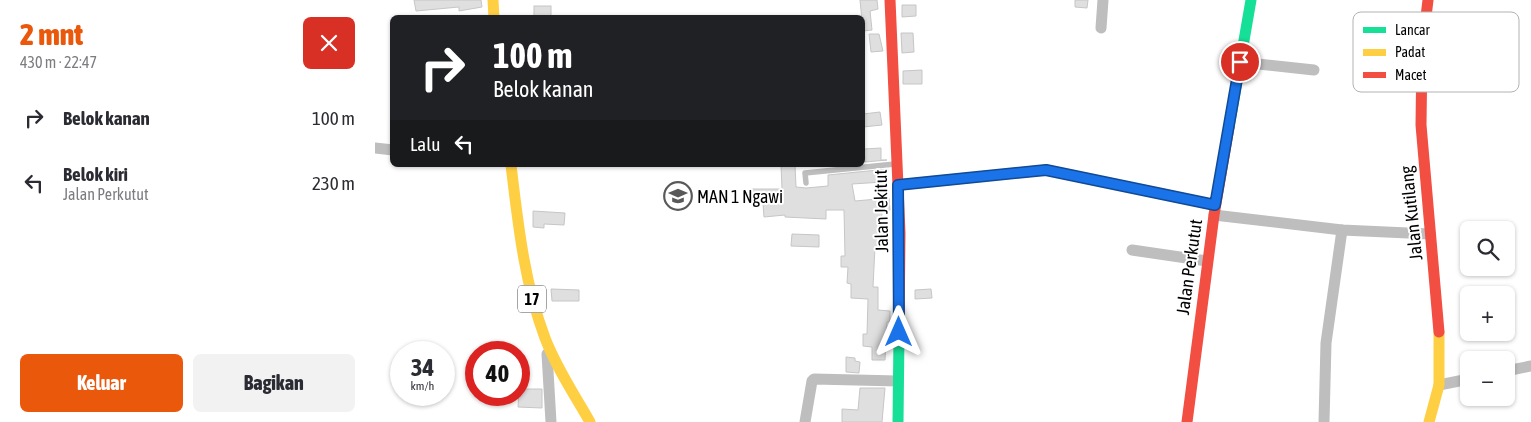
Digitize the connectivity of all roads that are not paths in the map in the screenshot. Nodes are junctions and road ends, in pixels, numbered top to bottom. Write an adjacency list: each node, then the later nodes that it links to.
1 (493, 0): 5 (main road)
2 (890, 0): 12 (main road, Jalan Jekitut)
3 (1103, 0): 6 (street)
4 (1251, 0): 7 (main road, Jalan Perkutut)
5 (494, 15)
6 (1101, 28)
7 (1240, 62): 8 (street); 16 (main road, Jalan Perkutut)
8 (1313, 70)
9 (1420, 92): 18 (main road, Jalan Kutilang)
10 (375, 148): 11 (street)
11 (390, 150)
12 (897, 164): 14 (lane); 15 (main road, Jalan Jekitut)
13 (511, 167): 21 (main road, 17)
14 (806, 183)
15 (898, 185): 16 (street); 24 (main road, Jalan Jekitut)
16 (1214, 210): 17 (street); 20 (main road, Jalan Perkutut)
17 (1342, 230): 18 (street); 32 (street)
18 (1430, 234): 26 (main road, Jalan Kutilang)
19 (1132, 250): 20 (street)
20 (1207, 262): 31 (main road, Jalan Perkutut)
21 (546, 340): 27 (street); 28 (main road, 17)
22 (1531, 366): 23 (street)
23 (1515, 369)
24 (898, 381): 29 (street); 30 (main road, Jalan Jekitut)
25 (1460, 381): 26 (street)
26 (1439, 385): 33 (main road, Jalan Kutilang)
27 (551, 422)
28 (590, 422)
29 (805, 422)
30 (898, 422)
31 (1187, 422)
32 (1324, 422)
33 (1429, 422)

